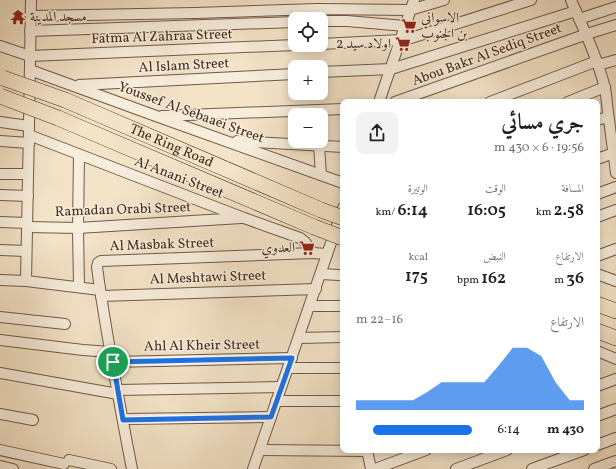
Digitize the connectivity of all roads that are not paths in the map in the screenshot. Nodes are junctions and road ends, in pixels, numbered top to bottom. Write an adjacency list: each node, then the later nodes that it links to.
1 (31, 0): 8 (street)
2 (444, 0): 5 (street)
3 (531, 0): 15 (street)
4 (571, 0): 7 (street)
5 (412, 5): 8 (street); 12 (street)
6 (616, 7): 7 (street)
7 (578, 15): 14 (street); 22 (street)
8 (31, 16): 13 (street)
9 (328, 21): 12 (street)
10 (288, 22): 13 (street)
11 (616, 25): 14 (street, Abou Bakr Al Sediq Street)
12 (405, 26): 15 (street)
13 (30, 31): 19 (street)
14 (587, 34): 21 (street); 31 (street, Abou Bakr Al Sediq Street)
15 (400, 40): 16 (street); 22 (street)
16 (328, 44)
17 (288, 45): 19 (street, Fatma Al Zahraa Street)
18 (0, 46): 19 (street)
19 (30, 56): 23 (street)
20 (616, 60): 21 (street)
21 (598, 63): 28 (street); 32 (street)
22 (391, 69): 24 (street); 30 (street)
23 (30, 70): 27 (street, Youssef Al Sebaaei Street); 41 (street)
24 (328, 72)
25 (288, 74): 27 (street, Al Islam Street)
26 (2, 77): 62 (highway, The Ring Road, bridge)
27 (74, 86): 36 (street, Youssef Al Sebaaei Street)
28 (605, 87): 33 (street); 34 (street)
29 (0, 96): 68 (highway, The Ring Road, bridge)
30 (380, 99)
31 (403, 99)
32 (498, 99)
33 (575, 99)
34 (612, 101): 37 (street)
35 (340, 109): 36 (street)
36 (156, 116): 42 (street, Youssef Al Sebaaei Street)
37 (608, 116): 38 (street); 40 (street)
38 (600, 119)
39 (0, 122): 41 (street, Al Anani Street)
40 (614, 132): 48 (street)
41 (29, 135): 43 (street); 49 (street, Al Anani Street); 53 (street)
42 (225, 140): 44 (street); 54 (street, Youssef Al Sebaaei Street)
43 (0, 141)
44 (288, 144)
45 (328, 146): 46 (street)
46 (340, 147)
47 (319, 148): 54 (street)
48 (614, 153): 50 (street); 51 (street)
49 (79, 155): 64 (street, Al Anani Street); 67 (street)
50 (600, 158)
51 (616, 169)
52 (0, 174): 53 (street)
53 (28, 174): 59 (street)
54 (320, 175): 55 (street, Youssef Al Sebaaei Street)
55 (340, 182)
56 (616, 187): 57 (street)
57 (600, 193)
58 (0, 195): 59 (street)
59 (28, 196): 66 (street)
60 (616, 210): 61 (street)
61 (600, 216)
62 (340, 217)
63 (340, 217): 73 (street)
64 (244, 218): 67 (street, Ramadan Orabi Street); 72 (street, Al Anani Street)
65 (0, 222): 66 (street, Ramadan Orabi Street)
66 (27, 225): 67 (street, Ramadan Orabi Street); 71 (street)
67 (78, 228): 81 (street)
68 (340, 237)
69 (616, 249): 74 (street)
70 (0, 250): 71 (street)
71 (26, 251): 79 (street)
72 (313, 253): 73 (street, Al Masbak Street); 83 (street, Al Masbak Street)
73 (327, 254): 75 (street)
74 (600, 255)
75 (320, 274): 76 (street); 82 (street)
76 (340, 275)
77 (600, 275): 80 (street)
78 (0, 280): 79 (street, Al Meshtawi Street)
79 (26, 281): 81 (street, Al Meshtawi Street)
80 (616, 281)
81 (79, 287): 83 (street, Al Meshtawi Street)
82 (316, 289): 83 (street, Al Meshtawi Street); 85 (street)
83 (101, 293): 96 (street, Al Masbak Street)
84 (600, 305): 87 (highway)
85 (310, 306): 86 (street); 92 (street)
86 (340, 306)
87 (616, 311)
88 (0, 317): 89 (street)
89 (65, 324)
90 (600, 332): 93 (highway)
91 (340, 337): 92 (street)
92 (299, 338): 97 (street)
93 (616, 338)
94 (0, 340): 96 (street, Ahl Al Kheir Street)
95 (600, 353): 98 (street)
96 (112, 357): 97 (street, Ahl Al Kheir Street); 105 (street, Al Masbak Street)
97 (292, 358): 99 (street)
98 (616, 359)
99 (288, 368): 100 (street); 104 (street)
100 (340, 368)
101 (0, 373): 105 (street)
102 (616, 379): 103 (street)
103 (600, 385)
104 (282, 386): 105 (street); 106 (street)
105 (118, 392): 113 (street, Al Masbak Street)
106 (276, 401): 107 (street); 111 (street)
107 (340, 401)
108 (616, 409): 110 (street)
109 (0, 414): 112 (street)
110 (600, 415)
111 (271, 417): 113 (street); 117 (street)
112 (34, 420)
113 (123, 420): 127 (street, Al Masbak Street)
114 (616, 438): 115 (street)
115 (600, 444)
116 (0, 450): 126 (street)
117 (260, 450): 118 (street); 128 (street)
118 (340, 451)
119 (367, 453): 129 (street)
120 (418, 453): 130 (street)
121 (499, 453): 131 (street)
122 (576, 453): 132 (street)
123 (616, 461): 133 (street)
124 (0, 466): 125 (street)
125 (13, 469)
126 (111, 469)
127 (132, 469)
128 (253, 469)
129 (370, 469)
130 (375, 469)
131 (456, 469)
132 (532, 469)
133 (594, 469)

